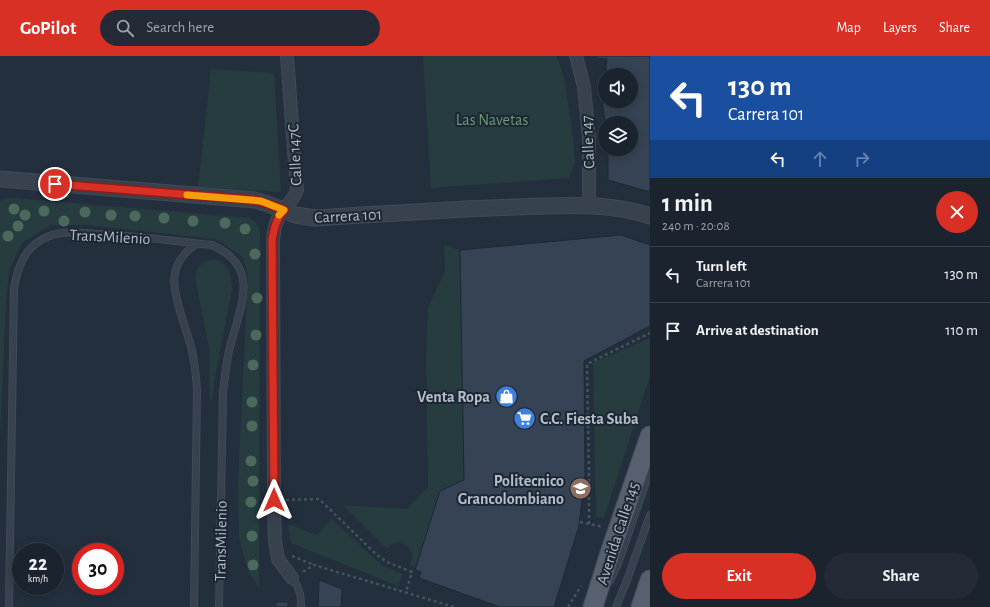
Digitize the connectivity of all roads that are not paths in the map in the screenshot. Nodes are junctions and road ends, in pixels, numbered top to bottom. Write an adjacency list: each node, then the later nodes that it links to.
1 (288, 56): 5 (street, Calle 147C)
2 (576, 56): 4 (street, Calle 147)
3 (0, 179): 5 (street, Carrera 101)
4 (589, 205): 5 (street, Carrera 101); 6 (street, Carrera 101)
5 (284, 210): 11 (street, Calle 147C)
6 (650, 216)
7 (196, 244): 13 (lane, TransMilenio); 14 (lane, TransMilenio); 15 (lane, TransMilenio)
8 (650, 436): 17 (main road, Avenida Calle 145)
9 (650, 470): 17 (lane)
10 (650, 515): 18 (lane)
11 (292, 578): 16 (lane)
12 (650, 580): 19 (main road)
13 (9, 607)
14 (194, 607)
15 (219, 607)
16 (301, 607)
17 (594, 607)
18 (616, 607)
19 (641, 607)

